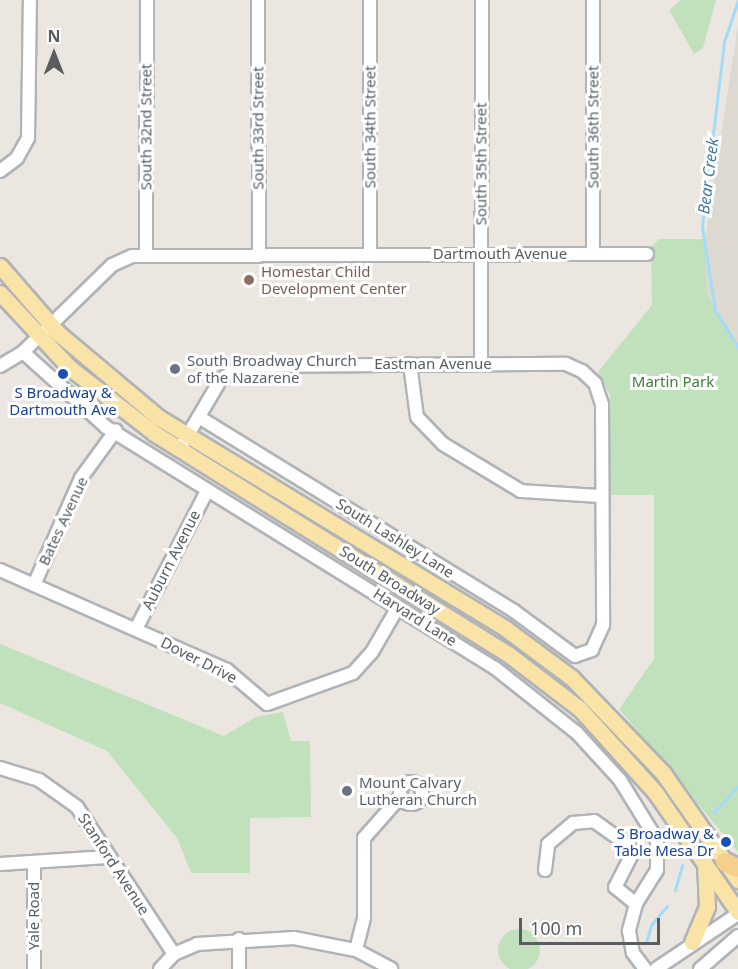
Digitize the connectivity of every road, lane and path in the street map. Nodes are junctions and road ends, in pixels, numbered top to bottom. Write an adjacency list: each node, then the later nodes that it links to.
1 (30, 0): 7 (street)
2 (147, 0): 11 (street, South 32nd Street)
3 (258, 0): 13 (street, South 33rd Street)
4 (370, 0): 12 (street, South 34th Street)
5 (482, 0): 9 (street, South 35th Street)
6 (593, 0): 8 (street, South 36th Street)
7 (0, 171)
8 (593, 253): 9 (street, Dartmouth Avenue); 10 (street, Dartmouth Avenue)
9 (481, 254): 12 (street, Dartmouth Avenue); 20 (street, South 35th Street)
10 (647, 254)
11 (146, 255): 13 (street, Dartmouth Avenue); 16 (street, Dartmouth Avenue)
12 (370, 255): 13 (street, Dartmouth Avenue)
13 (259, 256)
14 (0, 266): 16 (main road, South Broadway)
15 (0, 293): 17 (main road, South Broadway)
16 (49, 324): 17 (street, Dartmouth Avenue); 24 (main road, South Broadway)
17 (38, 336): 18 (street, Dartmouth Avenue); 25 (main road, South Broadway)
18 (23, 352): 21 (street, Dartmouth Avenue); 23 (street, Harvard Lane)
19 (410, 363): 20 (street, Eastman Avenue); 22 (street, Eastman Avenue); 27 (street)
20 (482, 363): 27 (street, Eastman Avenue)
21 (0, 366)
22 (199, 417): 24 (street, Eastman Avenue); 27 (street, South Lashley Lane)
23 (117, 430): 26 (street, Harvard Lane); 29 (street, Bates Avenue)
24 (188, 436): 25 (street, Eastman Avenue); 38 (main road, South Broadway)
25 (179, 450): 35 (main road, South Broadway)
26 (207, 491): 30 (street, Harvard Lane); 31 (street, Auburn Avenue)
27 (601, 496)
28 (0, 570): 29 (street, Dover Drive)
29 (33, 585): 31 (street, Dover Drive)
30 (398, 607): 31 (street, Dover Drive); 41 (street, Harvard Lane)
31 (136, 629)
32 (0, 768): 34 (street, Stanford Avenue)
33 (401, 796): 46 (street)
34 (107, 857): 37 (street); 47 (street, Stanford Avenue)
35 (705, 860): 42 (main road, South Broadway); 45 (main road)
36 (0, 864): 37 (street)
37 (34, 864): 48 (street, Yale Road)
38 (732, 865): 40 (main road, South Broadway)
39 (544, 870): 41 (street)
40 (738, 880)
41 (636, 904): 52 (street, Harvard Lane)
42 (738, 913): 45 (street)
43 (738, 936): 54 (street)
44 (239, 939): 46 (street); 47 (street); 50 (street)
45 (692, 942): 53 (street)
46 (356, 950): 51 (street)
47 (174, 954): 49 (street)
48 (34, 969)
49 (160, 969)
50 (239, 969)
51 (392, 969)
52 (645, 969)
53 (656, 969)
54 (700, 969)

